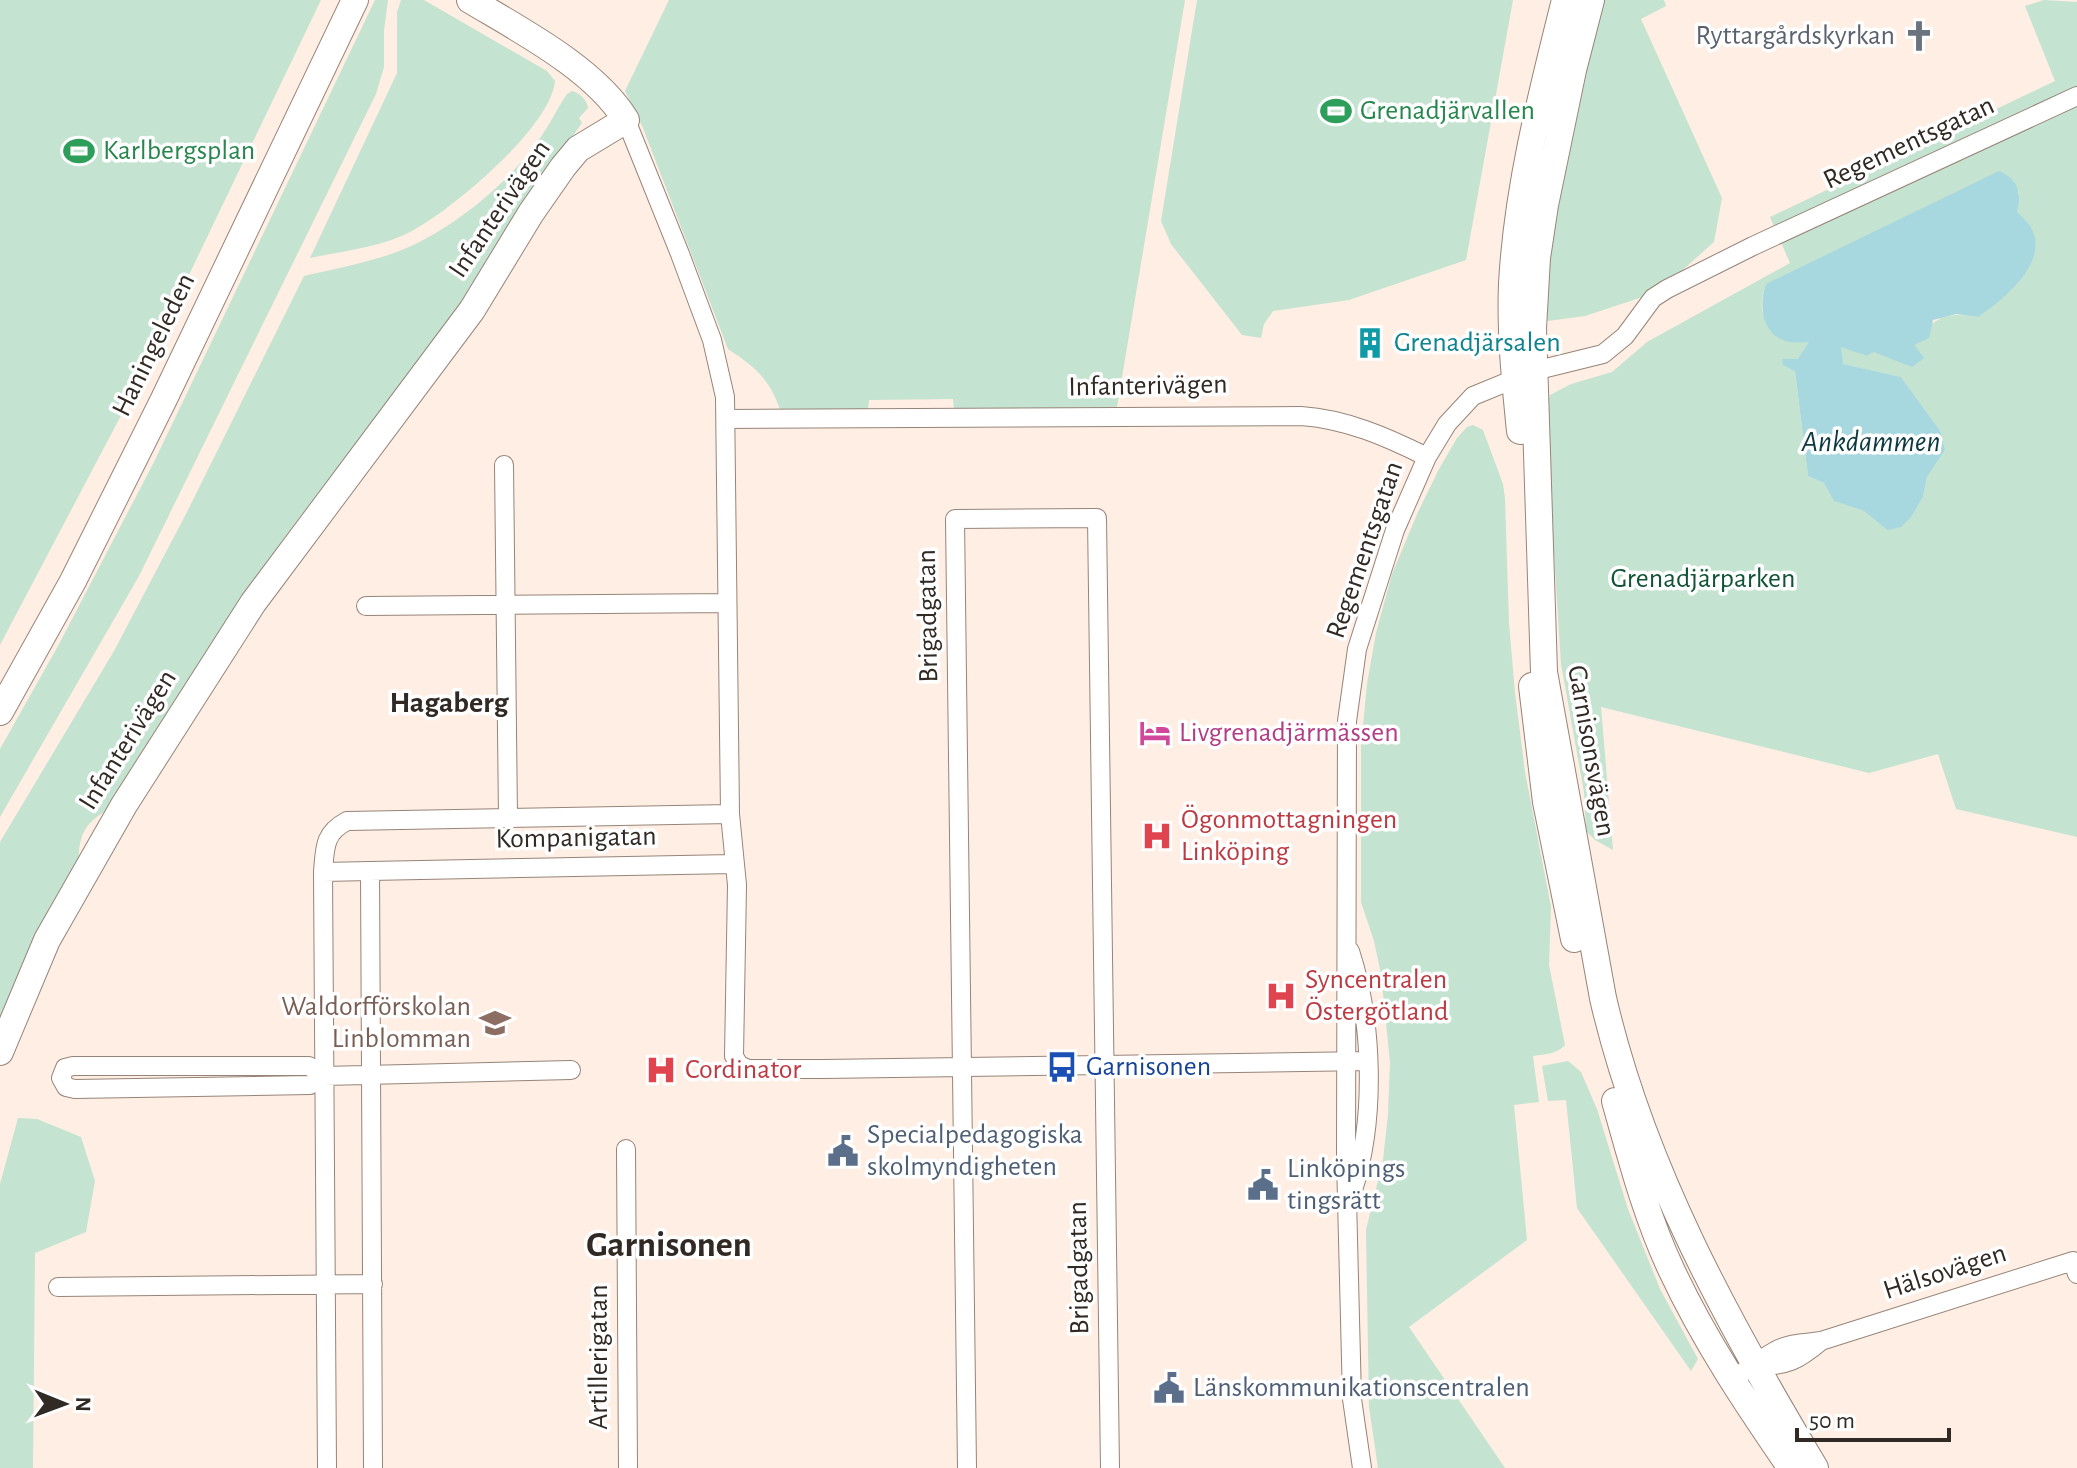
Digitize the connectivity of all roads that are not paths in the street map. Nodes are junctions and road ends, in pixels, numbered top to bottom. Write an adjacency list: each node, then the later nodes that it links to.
1 (355, 0): 14 (street, Haningeleden)
2 (470, 0): 6 (street)
3 (1565, 0): 7 (street, Garnisonsvägen)
4 (1591, 0): 7 (street, Garnisonsvägen)
5 (2077, 96): 7 (street, Regementsgatan)
6 (626, 120): 8 (street); 21 (street, Infanterivägen)
7 (1525, 374): 9 (street, Regementsgatan); 37 (street, Garnisonsvägen); 38 (street, Garnisonsvägen)
8 (726, 419): 9 (street, Infanterivägen); 11 (street)
9 (1427, 457): 20 (street, Regementsgatan)
10 (504, 465): 12 (street, Kompanigatan)
11 (727, 603): 12 (street); 15 (street)
12 (506, 605): 13 (street); 16 (street, Kompanigatan)
13 (366, 606)
14 (0, 712)
15 (730, 814): 16 (street, Kompanigatan); 17 (street)
16 (508, 818): 19 (street, Kompanigatan)
17 (733, 864): 18 (street, Kompanigatan); 25 (street)
18 (370, 871): 19 (street, Kompanigatan); 29 (street)
19 (323, 872): 28 (street, Kompanigatan)
20 (1347, 940): 22 (street, Regementsgatan); 23 (street, Regementsgatan)
21 (0, 1052)
22 (1368, 1061): 23 (street); 32 (street, Regementsgatan)
23 (1347, 1062): 26 (street); 32 (street, Regementsgatan)
24 (261, 1066): 28 (street); 30 (street); 30 (street)
25 (962, 1067): 26 (street); 26 (street, Brigadgatan); 42 (street, Brigadgatan)
26 (1104, 1067): 43 (street, Brigadgatan)
27 (571, 1070): 29 (street)
28 (324, 1076): 29 (street); 30 (street); 35 (street, Kompanigatan)
29 (371, 1076): 34 (street)
30 (261, 1086)
31 (626, 1149): 41 (street, Artillerigatan)
32 (1349, 1205): 44 (street, Regementsgatan)
33 (2077, 1274): 37 (street, Hälsovägen)
34 (373, 1284): 35 (street); 40 (street)
35 (327, 1285): 36 (street); 39 (street, Kompanigatan)
36 (58, 1287)
37 (1756, 1366): 38 (street, Hälsovägen); 46 (street, Garnisonsvägen)
38 (1730, 1380): 45 (street, Garnisonsvägen)
39 (327, 1468)
40 (373, 1468)
41 (628, 1468)
42 (967, 1468)
43 (1110, 1468)
44 (1362, 1468)
45 (1791, 1468)
46 (1815, 1468)

